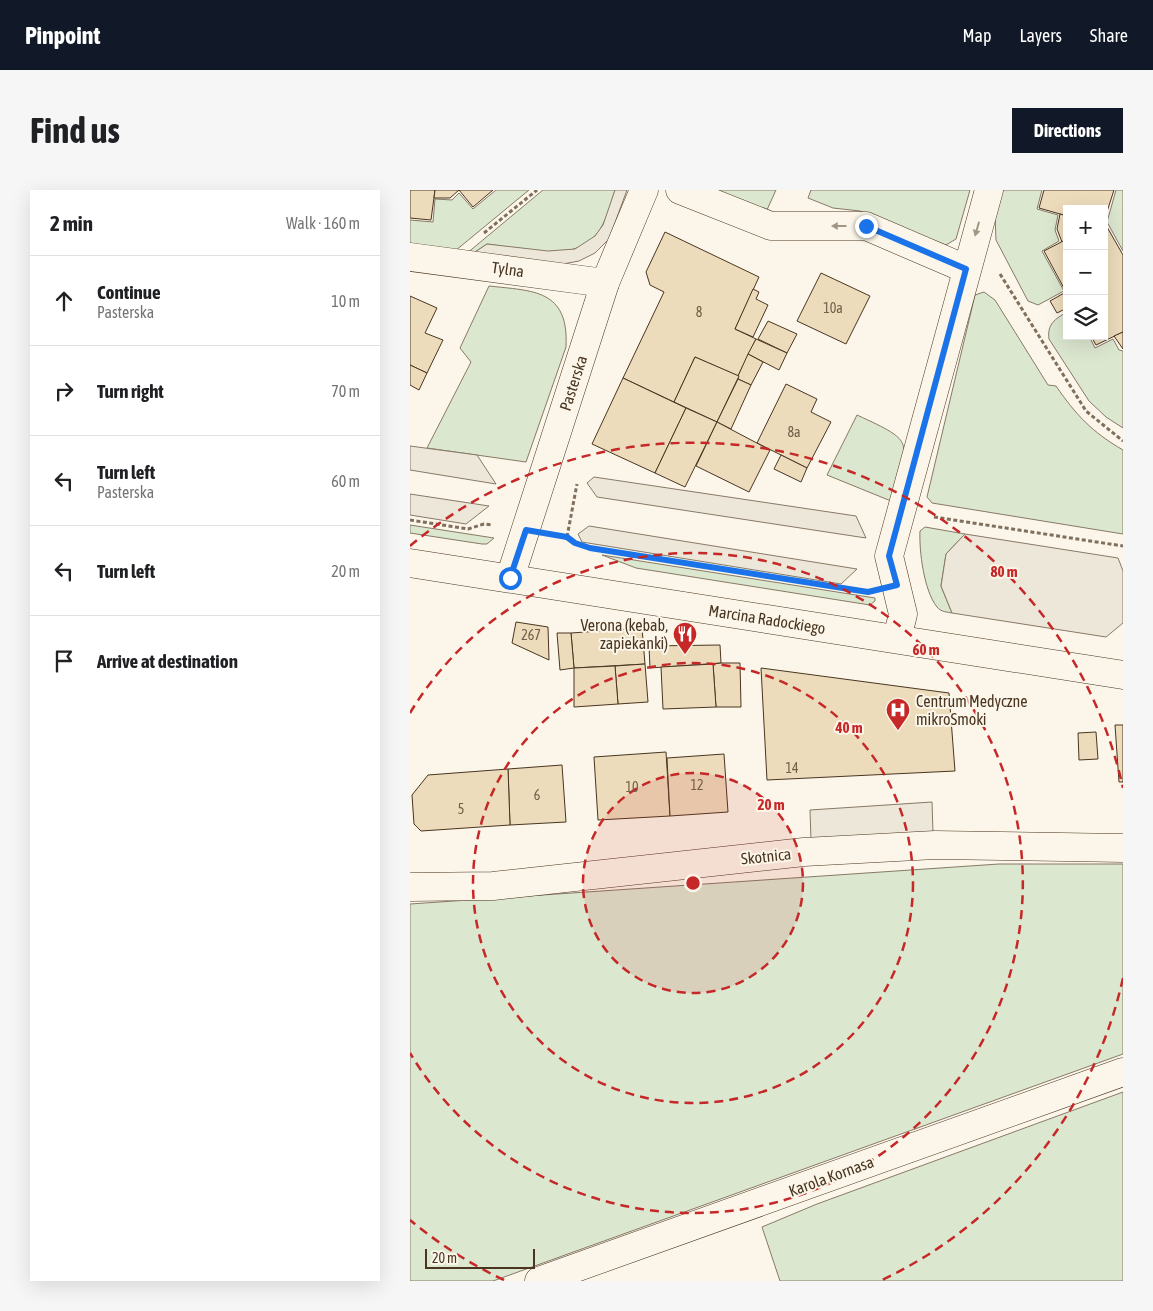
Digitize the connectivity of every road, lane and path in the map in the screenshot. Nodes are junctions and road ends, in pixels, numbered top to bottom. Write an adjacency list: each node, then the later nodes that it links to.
1 (537, 190): 7 (path)
2 (644, 190): 9 (street, Pasterska)
3 (680, 190): 8 (street, one-way to 3)
4 (989, 190): 5 (street, one-way to 5)
5 (976, 236): 8 (street); 10 (path)
6 (410, 257): 7 (street, Tylna)
7 (451, 260): 9 (street, Tylna)
8 (966, 269): 17 (street)
9 (605, 283): 13 (street, Pasterska)
10 (1123, 440)
11 (928, 516): 14 (path)
12 (410, 520): 13 (path)
13 (526, 530): 16 (street, Pasterska); 17 (path)
14 (1123, 546)
15 (410, 563): 16 (street, Marcina Radockiego)
16 (510, 578): 18 (street, Marcina Radockiego)
17 (897, 585): 18 (street)
18 (897, 639): 19 (street, Marcina Radockiego)
19 (1123, 675)
20 (1123, 848): 21 (street, Skotnica)
21 (410, 887)
22 (1123, 1072): 23 (street, Karola Kornasa)
23 (539, 1281)

